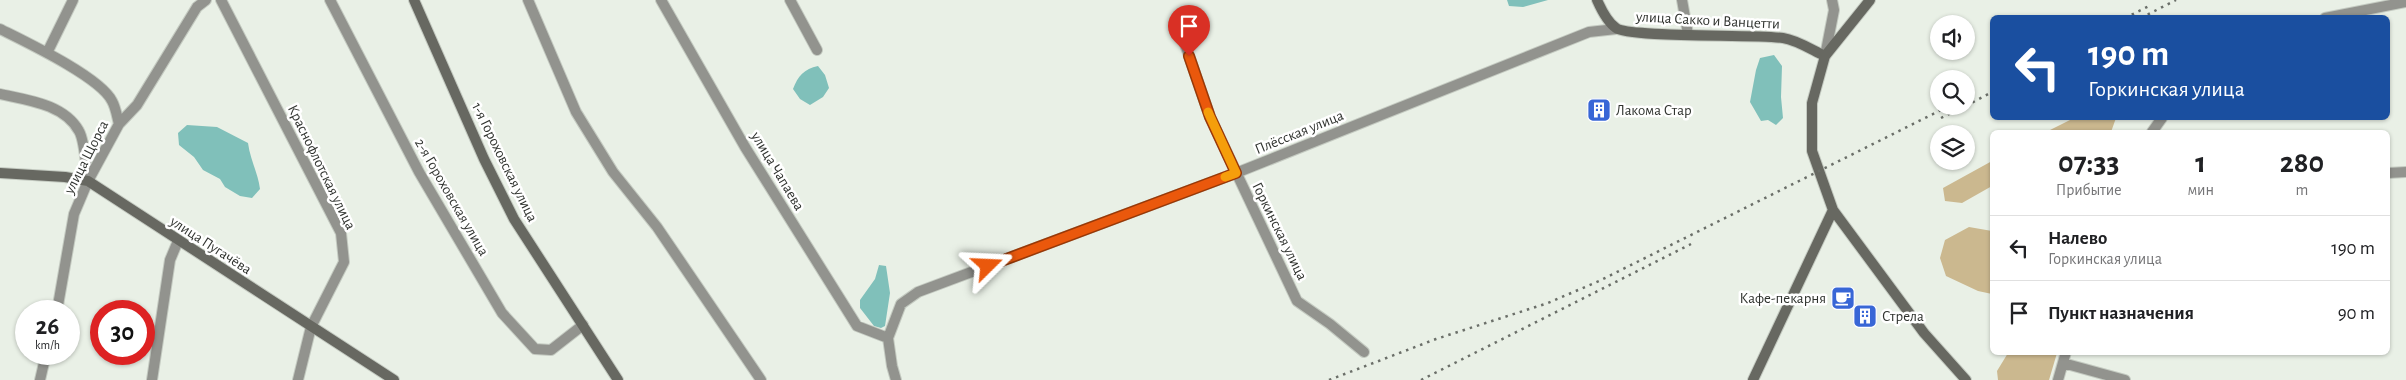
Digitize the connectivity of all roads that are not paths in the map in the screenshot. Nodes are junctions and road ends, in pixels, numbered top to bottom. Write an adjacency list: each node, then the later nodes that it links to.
1 (74, 0): 21 (street)
2 (206, 0): 14 (street, улица Щорса)
3 (221, 0): 34 (street, Краснофлотская улица)
4 (330, 0): 33 (street, 2-я Гороховская улица)
5 (414, 0): 33 (street, 1-я Гороховская улица)
6 (528, 0): 45 (street)
7 (661, 0): 35 (street, улица Чапаева)
8 (790, 0): 20 (street)
9 (1597, 0): 16 (street)
10 (1682, 0): 18 (street)
11 (1832, 0): 22 (street)
12 (1870, 0): 22 (street)
13 (2405, 3): 15 (street)
14 (194, 4): 24 (street, улица Щорса)
15 (2340, 15)
16 (1616, 29): 18 (street, улица Сакко и Ванцетти); 27 (street, Плёсская улица)
17 (0, 30): 21 (street)
18 (1688, 34): 22 (street, улица Сакко и Ванцетти)
19 (1184, 41): 27 (street, Горкинская улица)
20 (817, 50)
21 (47, 53): 24 (street)
22 (1825, 56): 30 (street)
23 (0, 94): 29 (street)
24 (119, 124): 29 (street, улица Щорса)
25 (2406, 172): 28 (street)
26 (0, 173): 29 (street, улица Пугачёва)
27 (1236, 173): 35 (street, Плёсская улица); 36 (street, Горкинская улица)
28 (2390, 173)
29 (88, 182): 31 (street, улица Пугачёва); 32 (street, улица Щорса)
30 (1833, 210): 47 (street); 48 (street)
31 (178, 241): 34 (street, улица Пугачёва); 41 (street)
32 (59, 300)
33 (583, 325): 44 (street, 1-я Гороховская улица)
34 (310, 327): 42 (street, Краснофлотская улица); 43 (street, улица Пугачёва)
35 (888, 338): 46 (street, Плёсская улица)
36 (1364, 352)
37 (2065, 355): 38 (street)
38 (2063, 363): 49 (street); 50 (street)
39 (43, 365): 40 (street)
40 (40, 380)
41 (152, 380)
42 (298, 380)
43 (394, 380)
44 (618, 380)
45 (761, 380)
46 (896, 380)
47 (1753, 380)
48 (1966, 380)
49 (2058, 380)
50 (2125, 380)

